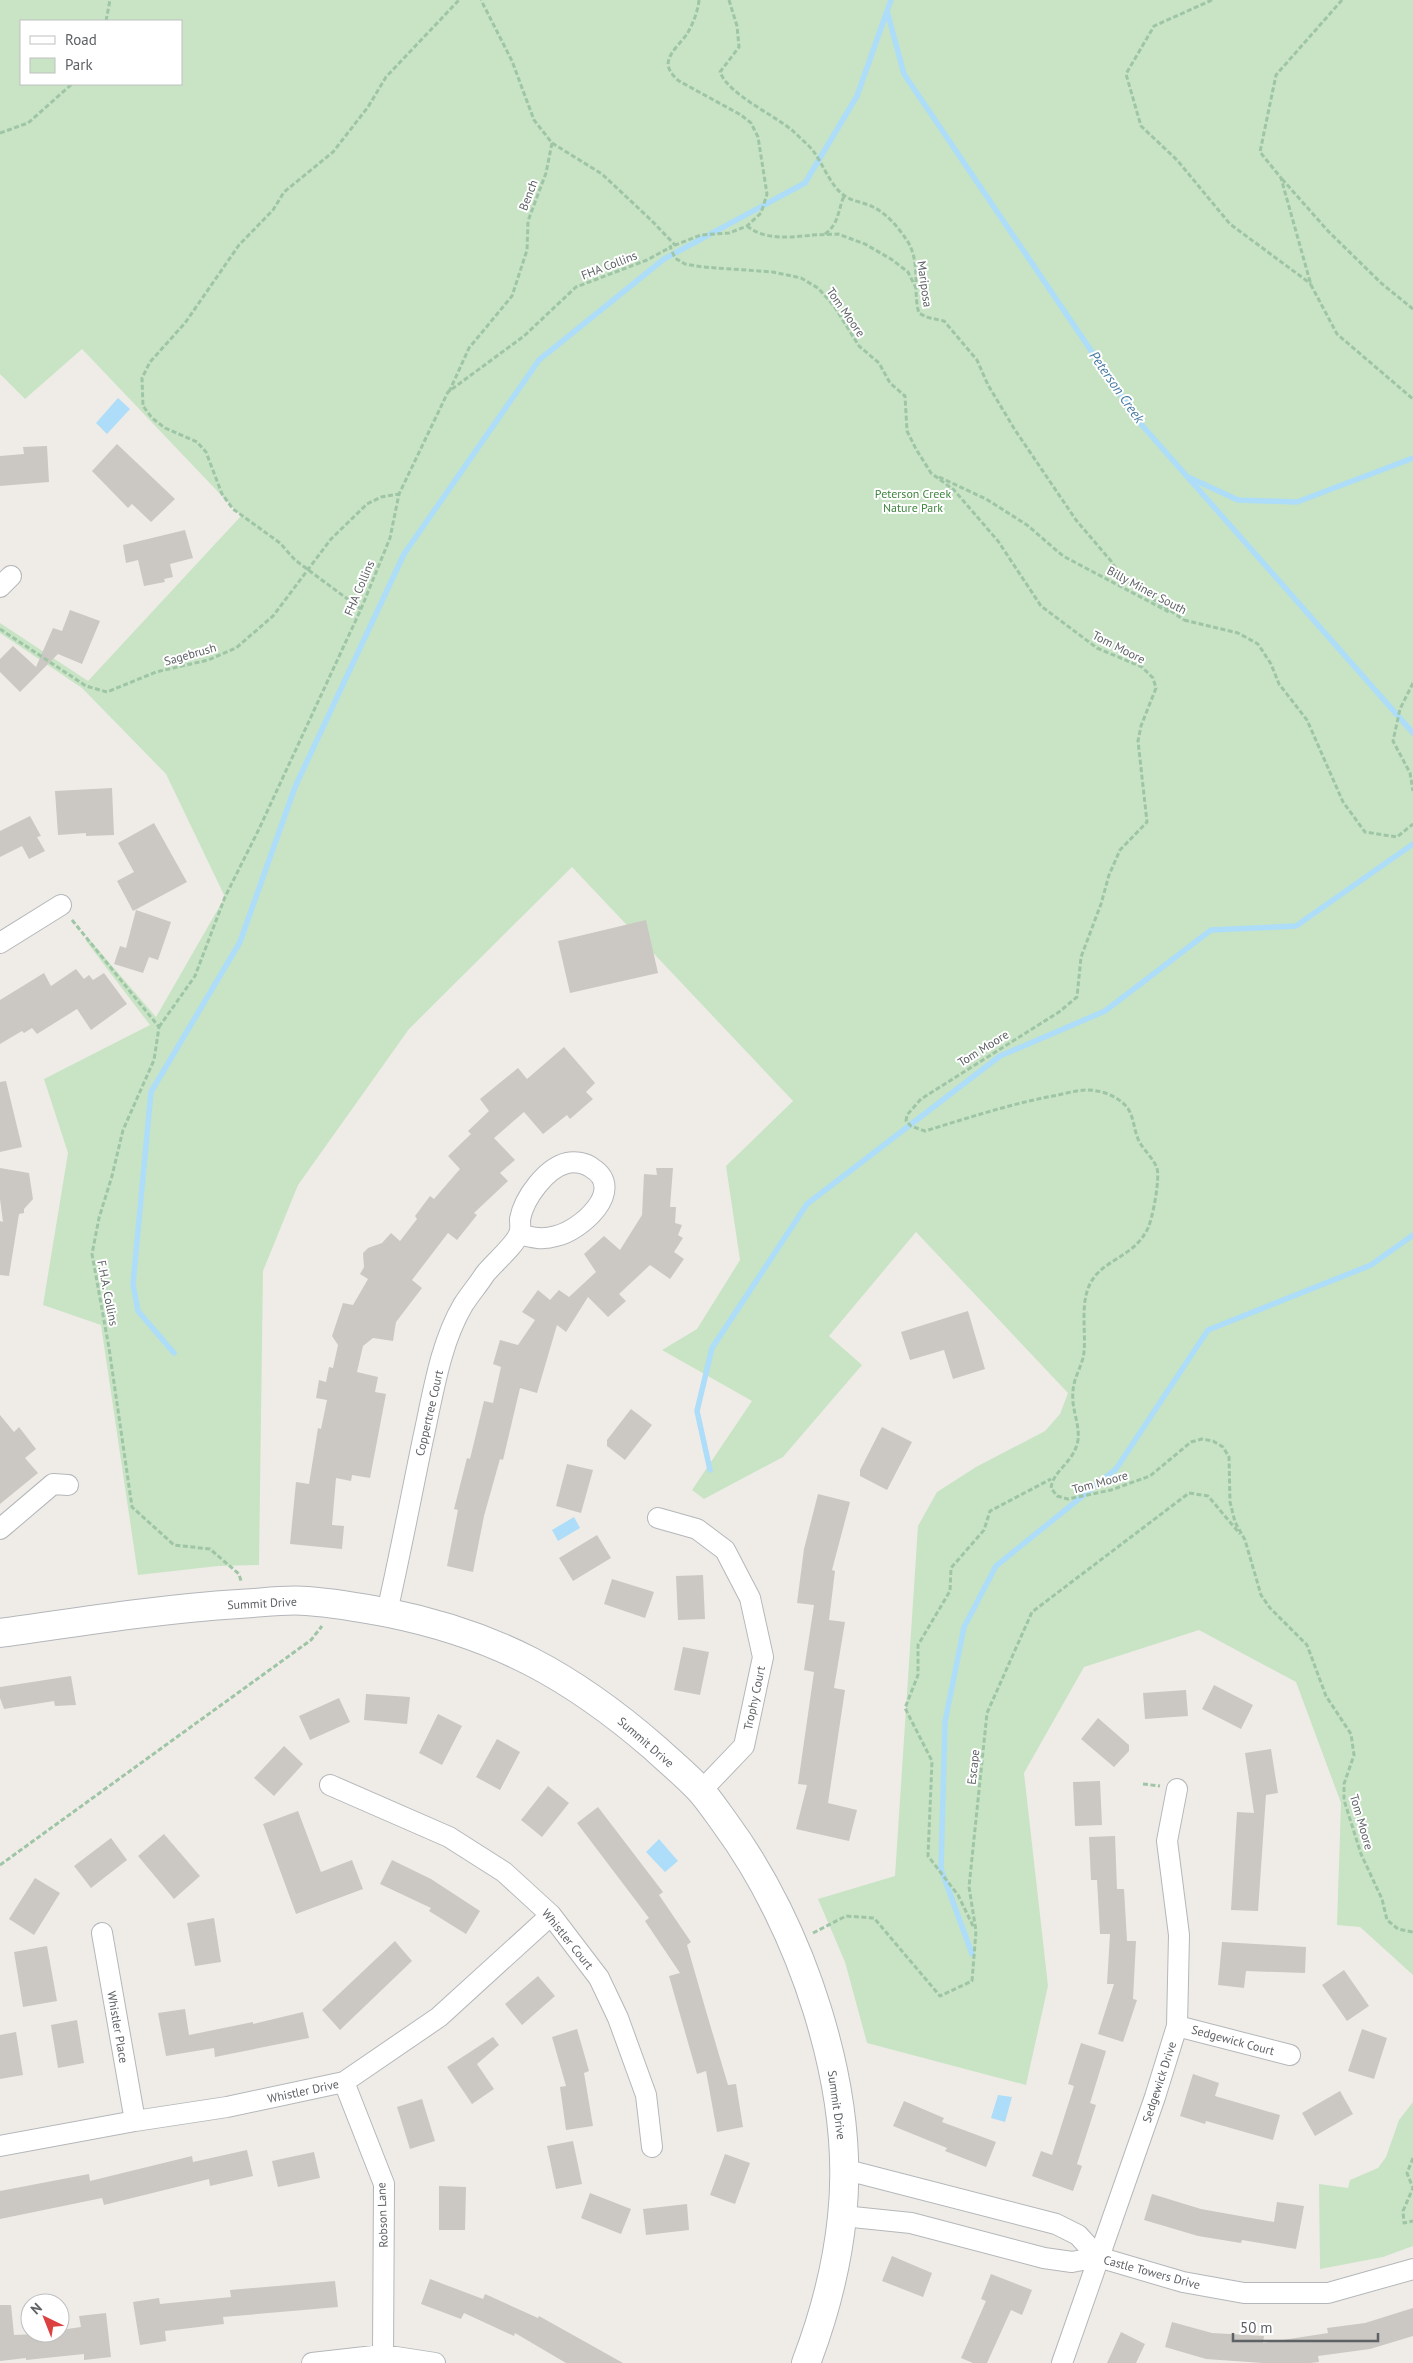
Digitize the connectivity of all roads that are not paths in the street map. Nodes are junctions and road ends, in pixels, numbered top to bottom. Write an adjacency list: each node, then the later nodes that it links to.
1 (61, 905): 2 (street)
2 (0, 943)
3 (520, 1234): 3 (street); 7 (street, Coppertree Court)
4 (68, 1485): 6 (street)
5 (658, 1518): 11 (street, Trophy Court)
6 (0, 1528)
7 (387, 1612): 8 (main road, Summit Drive); 11 (main road, Summit Drive)
8 (0, 1633)
9 (330, 1785): 12 (street, Whistler Court)
10 (1177, 1789): 14 (street, Sedgewick Drive)
11 (701, 1791): 20 (main road, Summit Drive)
12 (551, 1915): 16 (street, Whistler Drive); 19 (street, Whistler Court)
13 (102, 1933): 17 (street, Whistler Place)
14 (1177, 2026): 15 (street, Sedgewick Court); 22 (street, Sedgewick Drive)
15 (1290, 2055)
16 (344, 2082): 17 (street, Whistler Drive); 24 (street, Robson Lane)
17 (135, 2121): 18 (street, Whistler Drive)
18 (0, 2146)
19 (652, 2147)
20 (843, 2169): 21 (main road, Summit Drive); 22 (street, Castle Towers Drive)
21 (843, 2216): 22 (street, Castle Towers Drive); 27 (main road, Summit Drive)
22 (1098, 2257): 23 (street, Castle Towers Drive); 28 (street, Sedgewick Drive)
23 (1413, 2268)
24 (383, 2355): 25 (street); 26 (street)
25 (312, 2363)
26 (435, 2363)
27 (806, 2363)
28 (1062, 2363)

